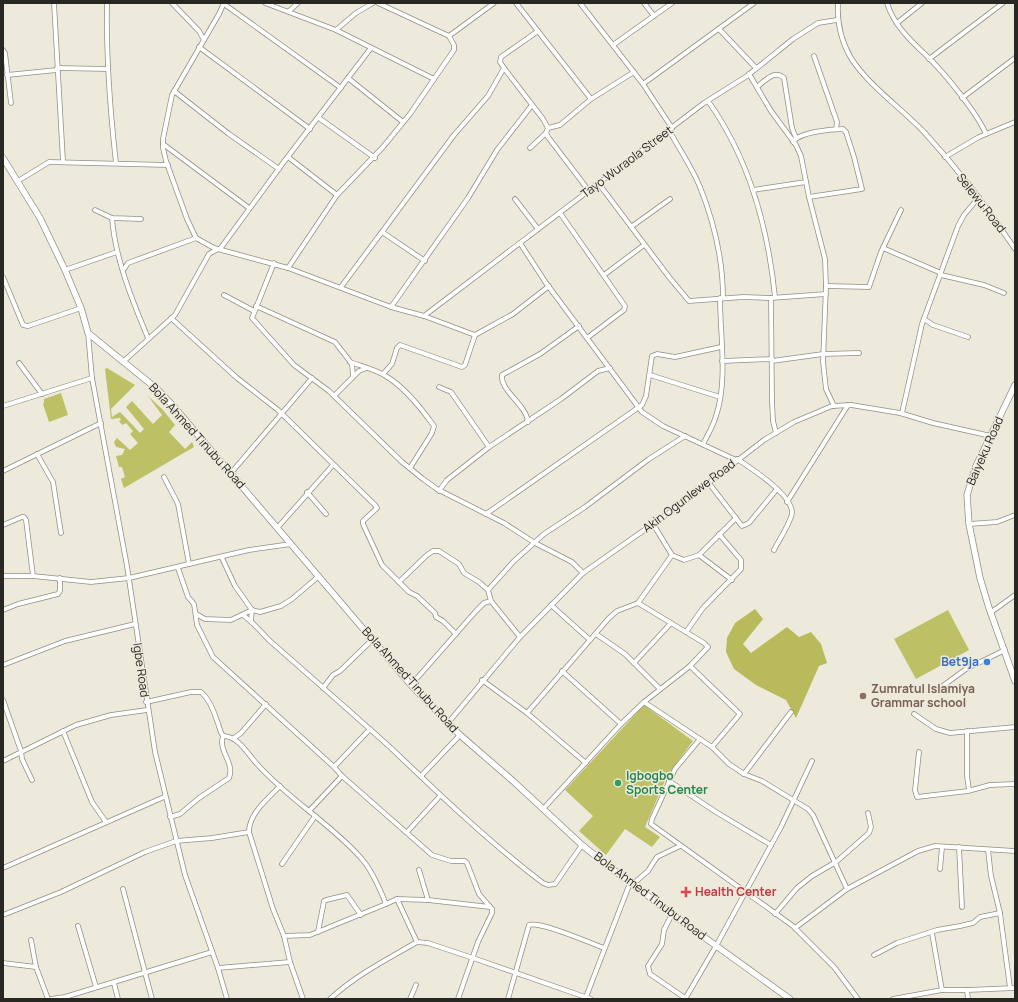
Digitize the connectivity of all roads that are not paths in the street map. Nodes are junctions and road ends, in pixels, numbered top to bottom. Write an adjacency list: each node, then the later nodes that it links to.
1 (54, 3): 39 (street)
2 (107, 3): 40 (street)
3 (172, 3): 25 (street)
4 (265, 3): 19 (street)
5 (298, 3): 19 (street)
6 (373, 3): 24 (street)
7 (378, 3): 28 (street)
8 (494, 3): 28 (street)
9 (516, 3): 26 (street)
10 (580, 3): 30 (street)
11 (644, 3): 20 (street)
12 (672, 3): 20 (street)
13 (754, 3): 23 (street)
14 (838, 3): 21 (street)
15 (887, 3): 22 (street)
16 (922, 3): 22 (street)
17 (1003, 3): 36 (street)
18 (224, 4): 27 (street); 48 (street)
19 (289, 11): 24 (street)
20 (654, 16): 30 (street)
21 (837, 20): 38 (street, Tayo Wuraola Street); 67 (street, Selewu Road)
22 (896, 23): 36 (street)
23 (719, 29): 38 (street); 46 (street)
24 (336, 30): 32 (street)
25 (199, 31): 27 (street); 29 (street)
26 (538, 31): 37 (street); 51 (street)
27 (208, 33): 29 (street)
28 (449, 36): 45 (street)
29 (204, 40): 31 (street)
30 (613, 45): 41 (street)
31 (199, 47): 49 (street); 58 (street)
32 (371, 48): 44 (street); 45 (street)
33 (3, 50): 43 (street)
34 (814, 56): 60 (street)
35 (1015, 58): 50 (street)
36 (929, 59): 50 (street)
37 (504, 68): 54 (street); 92 (street)
38 (756, 68): 42 (street, Tayo Wuraola Street)
39 (57, 69): 40 (street); 43 (street); 70 (street)
40 (108, 69): 71 (street)
41 (634, 72): 46 (street); 51 (street)
42 (750, 74): 47 (street); 52 (street, Tayo Wuraola Street)
43 (8, 75): 53 (street)
44 (348, 78): 48 (street); 56 (street)
45 (434, 79): 56 (street)
46 (643, 84): 59 (street)
47 (757, 87): 63 (street); 63 (street)
48 (341, 88): 55 (street)
49 (174, 91): 64 (street); 73 (street)
50 (962, 98): 62 (street)
51 (591, 99): 61 (street)
52 (708, 100): 59 (street, Tayo Wuraola Street); 77 (street)
53 (11, 103)
54 (532, 105): 61 (street); 103 (street)
55 (319, 118): 58 (street); 69 (street)
56 (404, 122): 69 (street)
57 (1015, 122): 62 (street)
58 (310, 129): 66 (street)
59 (670, 129): 76 (street, Tayo Wuraola Street); 118 (street)
60 (836, 129): 63 (street); 80 (street)
61 (547, 131): 65 (street); 78 (street)
62 (986, 134): 67 (street)
63 (794, 140): 75 (street)
64 (163, 144): 72 (street); 84 (street)
65 (530, 148)
66 (288, 157): 73 (street); 79 (street)
67 (945, 157): 81 (street, Selewu Road)
68 (3, 158): 74 (main road)
69 (375, 158): 79 (street)
70 (63, 161): 71 (street); 74 (street)
71 (116, 163): 72 (street)
72 (168, 165): 93 (street)
73 (279, 169): 84 (street)
74 (18, 181): 108 (main road)
75 (806, 182): 77 (street); 80 (street)
76 (599, 184): 78 (street, Tayo Wuraola Street); 90 (street)
77 (753, 190): 119 (street)
78 (589, 191): 87 (street, Tayo Wuraola Street)
79 (337, 195): 106 (street)
80 (809, 197): 113 (street)
81 (979, 198): 99 (street, Selewu Road); 109 (street)
82 (515, 199): 91 (street)
83 (670, 199): 90 (street)
84 (249, 208): 98 (street)
85 (95, 210): 88 (street)
86 (901, 210): 97 (street)
87 (560, 213): 91 (street, Tayo Wuraola Street); 110 (street)
88 (112, 218): 89 (street); 100 (street)
89 (141, 219)
90 (631, 227): 96 (street)
91 (538, 229): 94 (street, Tayo Wuraola Street)
92 (382, 232): 103 (street); 114 (street)
93 (196, 238): 95 (street); 104 (street)
94 (520, 243): 112 (street); 123 (street, Tayo Wuraola Street)
95 (206, 244): 98 (street); 101 (street)
96 (644, 245): 110 (street); 118 (street)
97 (883, 248): 109 (street); 113 (street)
98 (219, 249): 101 (street); 105 (street)
99 (1015, 250)
100 (116, 252): 102 (street); 108 (street)
101 (209, 254): 124 (street)
102 (120, 260): 104 (street); 107 (street)
103 (425, 261): 120 (street)
104 (128, 263): 107 (street)
105 (274, 263): 106 (street); 122 (street)
106 (288, 268): 114 (street)
107 (124, 269): 130 (street)
108 (65, 270): 121 (main road)
109 (941, 274): 115 (street); 125 (street)
110 (604, 275): 131 (street)
111 (3, 279): 121 (street)
112 (549, 286): 126 (street); 128 (street)
113 (826, 286): 116 (street)
114 (341, 287): 120 (street)
115 (1004, 293)
116 (826, 294): 119 (street); 134 (street)
117 (224, 295): 122 (street)
118 (721, 298): 119 (street); 132 (street)
119 (773, 298): 135 (street)
120 (391, 306): 123 (street)
121 (80, 308): 127 (main road)
122 (255, 309): 138 (street); 146 (street)
123 (424, 316): 128 (street)
124 (171, 318): 130 (street); 156 (street)
125 (924, 319): 129 (street); 157 (street)
126 (579, 326): 131 (street); 158 (street)
127 (88, 333): 137 (main road, Bola Ahmed Tinubu Road); 145 (street, Igbe Road)
128 (474, 335): 142 (street)
129 (968, 336)
130 (148, 338): 137 (street)
131 (587, 338): 141 (street)
132 (721, 347): 136 (street); 143 (street)
133 (859, 353): 134 (street)
134 (823, 354): 135 (street); 154 (street)
135 (772, 360): 136 (street); 160 (street)
136 (722, 361): 151 (street)
137 (124, 362): 170 (main road, Bola Ahmed Tinubu Road)
138 (350, 362): 140 (street); 144 (street)
139 (19, 363): 149 (street)
140 (367, 368): 142 (street); 144 (street)
141 (610, 368): 155 (street); 158 (street)
142 (383, 374): 168 (street)
143 (650, 375): 151 (street); 155 (street)
144 (353, 376): 150 (street)
145 (92, 378): 149 (street); 159 (street, Igbe Road)
146 (312, 378): 150 (street); 156 (street)
147 (1015, 385): 162 (main road, Baiyeku Road)
148 (439, 387): 164 (street)
149 (42, 394): 153 (street)
150 (334, 396): 168 (street)
151 (720, 397): 163 (street)
152 (848, 405): 154 (street, Akin Ogunlewe Road); 157 (street, Akin Ogunlewe Road); 176 (street)
153 (3, 406)
154 (834, 406): 160 (street, Akin Ogunlewe Road)
155 (638, 407): 161 (street); 178 (street)
156 (281, 413): 167 (street); 170 (street)
157 (902, 413): 162 (street, Akin Ogunlewe Road)
158 (529, 420): 164 (street)
159 (101, 423): 165 (street); 200 (street, Igbe Road)
160 (776, 432): 166 (street, Akin Ogunlewe Road)
161 (685, 436): 163 (street); 187 (street)
162 (991, 436): 182 (main road, Baiyeku Road)
163 (703, 444): 166 (street)
164 (489, 447): 174 (street)
165 (37, 454): 169 (street); 185 (street)
166 (737, 460): 172 (street, Akin Ogunlewe Road); 173 (street)
167 (333, 465): 175 (street); 202 (street)
168 (410, 468): 174 (street)
169 (3, 470)
170 (231, 473): 184 (main road, Bola Ahmed Tinubu Road)
171 (164, 476): 193 (street)
172 (708, 482): 180 (street); 181 (street, Akin Ogunlewe Road)
173 (777, 489): 176 (street); 180 (street)
174 (439, 490): 178 (street)
175 (307, 492): 177 (street); 184 (street)
176 (787, 502): 189 (street)
177 (326, 514)
178 (486, 514): 187 (street)
179 (1015, 515): 182 (street)
180 (736, 518): 186 (street)
181 (653, 524): 190 (street); 195 (street, Akin Ogunlewe Road)
182 (969, 524): 210 (main road, Baiyeku Road)
183 (3, 526): 197 (street)
184 (278, 527): 188 (main road, Bola Ahmed Tinubu Road)
185 (61, 533)
186 (718, 534): 191 (street); 201 (street)
187 (535, 543): 195 (street); 203 (street)
188 (291, 544): 192 (street); 198 (main road, Bola Ahmed Tinubu Road)
189 (774, 550)
190 (672, 555): 191 (street); 206 (street)
191 (700, 555): 201 (street)
192 (222, 558): 193 (street); 209 (street)
193 (189, 564): 194 (street)
194 (178, 568): 200 (street); 211 (street)
195 (584, 573): 207 (street, Akin Ogunlewe Road)
196 (3, 576): 197 (street)
197 (32, 576): 199 (street)
198 (319, 576): 209 (street); 220 (main road, Bola Ahmed Tinubu Road)
199 (60, 578): 200 (street); 208 (street)
200 (129, 578): 215 (street, Igbe Road)
201 (732, 580): 216 (street)
202 (399, 582): 203 (street); 217 (street)
203 (488, 590): 205 (street)
204 (1015, 595): 210 (street)
205 (491, 601): 217 (street); 219 (street)
206 (638, 603): 214 (street); 218 (street)
207 (551, 605): 219 (street, Akin Ogunlewe Road); 221 (street)
208 (3, 610)
209 (252, 610): 212 (street); 213 (street)
210 (990, 613): 222 (main road, Baiyeku Road)
211 (196, 614): 212 (street); 236 (street)
212 (243, 615): 213 (street)
213 (251, 620): 230 (street)
214 (671, 623): 216 (street); 223 (street)
215 (135, 624): 224 (street); 234 (street, Igbe Road)
216 (686, 632): 225 (street)
217 (456, 634): 229 (street)
218 (596, 634): 221 (street); 223 (street)
219 (520, 637): 227 (street, Akin Ogunlewe Road)
220 (373, 639): 229 (main road, Bola Ahmed Tinubu Road); 230 (street)
221 (590, 640): 226 (street)
222 (1005, 650): 228 (main road, Baiyeku Road); 231 (street)
223 (634, 663): 232 (street)
224 (3, 665)
225 (690, 666): 232 (street); 251 (street)
226 (562, 671): 239 (street); 242 (street)
227 (482, 680): 239 (street); 241 (street, Akin Ogunlewe Road)
228 (1015, 681)
229 (411, 685): 241 (main road, Bola Ahmed Tinubu Road)
230 (323, 688): 244 (street)
231 (940, 688)
232 (660, 689): 235 (street)
233 (3, 700): 252 (street)
234 (146, 702): 237 (street, Igbe Road); 248 (street)
235 (644, 702): 242 (street); 250 (street)
236 (266, 704): 249 (street); 257 (street)
237 (147, 710): 245 (street); 267 (street, Igbe Road)
238 (791, 712): 258 (street)
239 (527, 713): 256 (street)
240 (914, 714): 246 (street)
241 (448, 723): 247 (main road, Bola Ahmed Tinubu Road)
242 (621, 724): 256 (street)
243 (1015, 727): 246 (street)
244 (370, 729): 257 (street); 260 (street)
245 (63, 731): 252 (street); 274 (street)
246 (967, 731): 265 (street)
247 (460, 735): 260 (street); 269 (main road, Bola Ahmed Tinubu Road)
248 (223, 736): 249 (street); 273 (street)
249 (234, 738): 264 (street)
250 (700, 739): 251 (street); 262 (street)
251 (712, 748): 258 (street)
252 (21, 752): 254 (street); 261 (street)
253 (919, 752): 265 (street)
254 (3, 761)
255 (812, 761): 268 (street)
256 (586, 763): 269 (street)
257 (334, 767): 259 (street)
258 (744, 774): 268 (street)
259 (342, 776): 270 (street); 276 (street)
260 (421, 776): 266 (street)
261 (32, 780)
262 (669, 781): 279 (street); 280 (street)
263 (1015, 784): 265 (street)
264 (280, 786): 270 (street); 275 (street)
265 (969, 790)
266 (440, 796): 276 (street); 278 (street)
267 (164, 797): 273 (street, Igbe Road); 274 (street)
268 (794, 799): 279 (street); 285 (street)
269 (543, 809): 278 (main road, Bola Ahmed Tinubu Road)
270 (309, 811): 272 (street)
271 (868, 813): 285 (street)
272 (315, 816): 286 (street); 296 (street)
273 (170, 817): 277 (street, Igbe Road)
274 (106, 822): 287 (street)
275 (249, 832): 277 (street); 308 (street)
276 (408, 832): 297 (street)
277 (176, 841): 302 (street); 313 (street, Igbe Road)
278 (582, 845): 290 (main road, Bola Ahmed Tinubu Road)
279 (771, 845): 293 (street)
280 (680, 846): 290 (street); 293 (street)
281 (942, 847): 282 (street); 288 (street); 292 (street)
282 (959, 847): 283 (street); 298 (street)
283 (988, 850): 284 (street); 299 (street)
284 (1015, 851)
285 (836, 862): 292 (street); 301 (street)
286 (282, 864)
287 (3, 868)
288 (940, 869)
289 (419, 870): 295 (street)
290 (632, 883): 300 (main road, Bola Ahmed Tinubu Road); 312 (street)
291 (123, 889): 321 (street)
292 (847, 889): 305 (street)
293 (745, 891): 301 (street); 311 (street)
294 (397, 899): 295 (street); 296 (street); 310 (street)
295 (428, 900): 297 (street)
296 (386, 904): 303 (street)
297 (490, 907): 315 (street)
298 (962, 907)
299 (1000, 913): 307 (street); 325 (street)
300 (672, 914): 311 (main road, Bola Ahmed Tinubu Road); 331 (street)
301 (775, 914): 305 (street)
302 (3, 915)
303 (361, 915): 306 (street); 306 (street)
304 (78, 926): 324 (street)
305 (795, 928): 343 (street)
306 (318, 932): 308 (street)
307 (932, 933): 314 (street); 326 (street)
308 (284, 936): 316 (street)
309 (31, 940): 318 (street)
310 (416, 942): 315 (street); 328 (street)
311 (716, 946): 331 (street); 342 (main road, Bola Ahmed Tinubu Road)
312 (604, 948): 320 (street); 330 (street)
313 (212, 952): 319 (street, Igbe Road); 321 (street)
314 (874, 955)
315 (473, 958): 320 (street); 340 (street)
316 (290, 962): 319 (street); 336 (street)
317 (3, 964): 318 (street)
318 (36, 967): 332 (street)
319 (218, 968): 335 (street, Igbe Road)
320 (515, 972): 330 (street); 341 (street)
321 (145, 973): 322 (street); 334 (street)
322 (114, 983): 324 (street); 333 (street)
323 (416, 985): 339 (street)
324 (96, 987): 329 (street)
325 (1012, 988): 327 (street)
326 (942, 990): 327 (street); 344 (street)
327 (967, 990): 345 (street)
328 (334, 995): 337 (street); 338 (street)
329 (65, 998): 332 (street)
330 (589, 998)
331 (685, 998)
332 (50, 999)
333 (118, 999)
334 (152, 999)
335 (227, 999)
336 (303, 999)
337 (330, 999)
338 (338, 999)
339 (410, 999)
340 (458, 999)
341 (508, 999)
342 (790, 999)
343 (858, 999)
344 (893, 999)
345 (968, 999)

